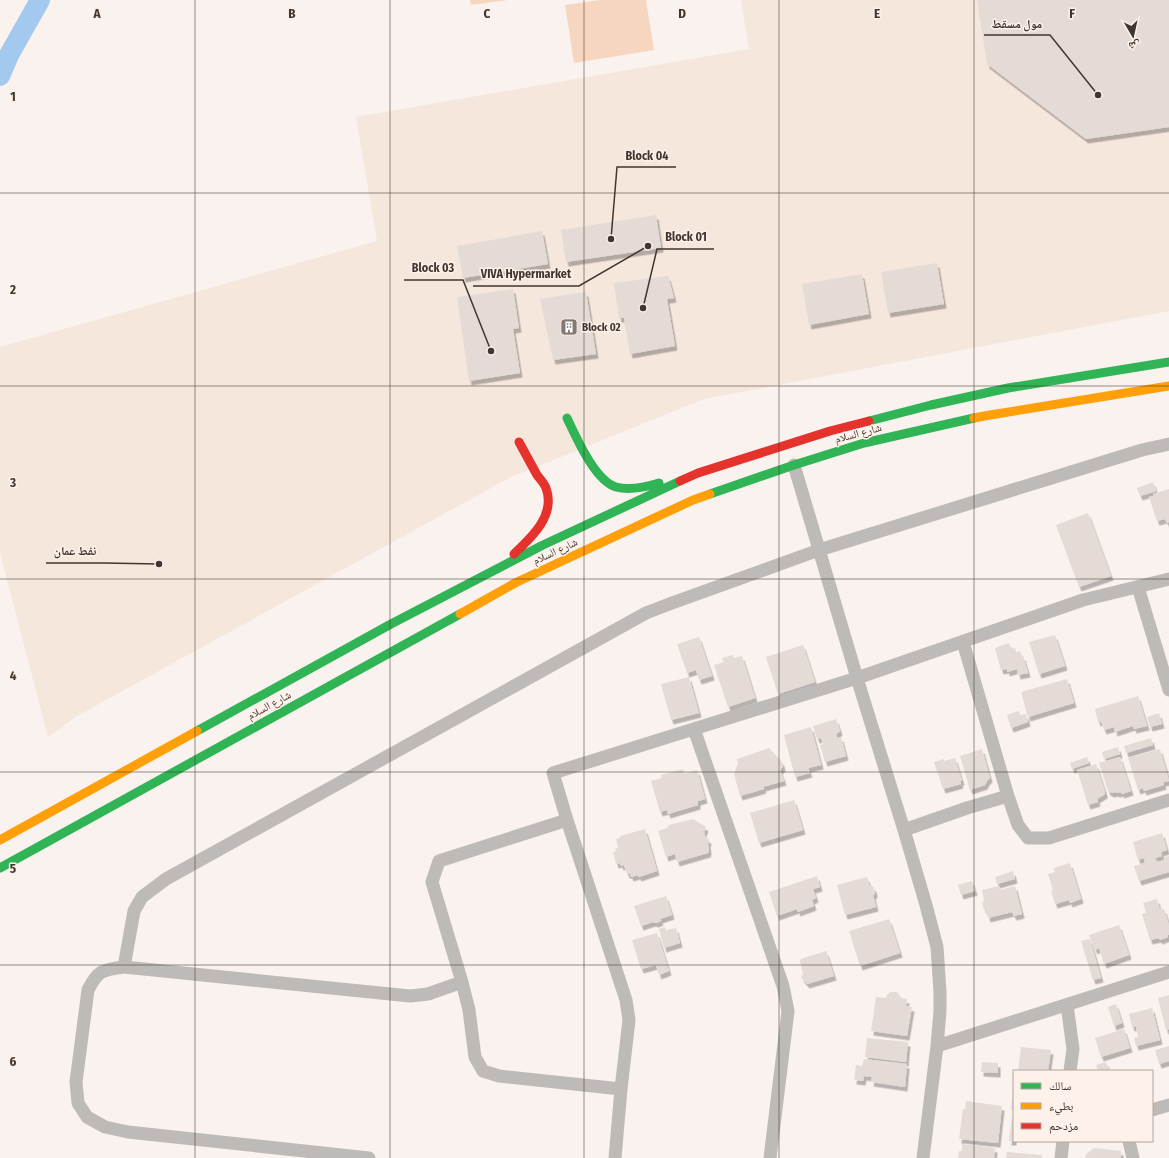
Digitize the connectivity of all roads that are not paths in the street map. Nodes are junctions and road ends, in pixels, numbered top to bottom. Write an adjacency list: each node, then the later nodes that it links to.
1 (1169, 362): 7 (main road, شارع السلام)
2 (1169, 386): 6 (main road, شارع السلام)
3 (567, 418): 7 (main road)
4 (519, 442): 9 (main road)
5 (1169, 444): 8 (street)
6 (794, 465): 8 (street); 21 (main road, شارع السلام)
7 (698, 474): 9 (main road, شارع السلام)
8 (819, 550): 13 (street); 22 (street)
9 (502, 566): 20 (main road, شارع السلام)
10 (1169, 579): 11 (street)
11 (1138, 587): 12 (street); 14 (street)
12 (963, 642): 13 (street); 16 (street)
13 (857, 678): 15 (street); 19 (street)
14 (1169, 690)
15 (694, 729): 18 (street); 35 (street)
16 (1008, 796): 17 (street); 19 (street)
17 (1169, 800)
18 (567, 820): 24 (street); 28 (street)
19 (904, 830): 26 (street)
20 (0, 840)
21 (0, 868)
22 (124, 967): 24 (street); 33 (street)
23 (1169, 972): 25 (street)
24 (462, 982): 28 (street)
25 (1067, 1005): 26 (street); 27 (street)
26 (937, 1046): 36 (street)
27 (1070, 1070)
28 (620, 1089): 34 (street)
29 (1169, 1105): 30 (street)
30 (1153, 1110)
31 (1063, 1142): 37 (street)
32 (1129, 1142): 38 (street)
33 (369, 1158)
34 (615, 1158)
35 (770, 1158)
36 (923, 1158)
37 (1061, 1158)
38 (1133, 1158)

